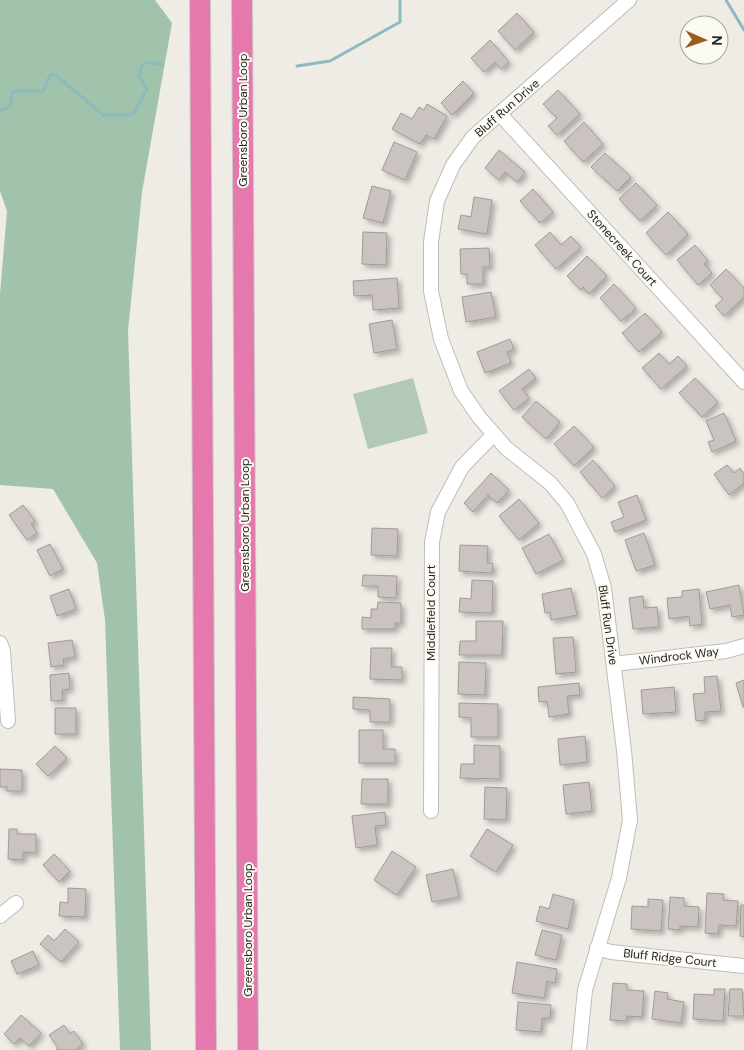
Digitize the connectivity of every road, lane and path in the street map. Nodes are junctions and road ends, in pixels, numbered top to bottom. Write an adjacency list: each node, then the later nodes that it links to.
1 (200, 0): 16 (highway)
2 (242, 0): 17 (highway, Greensboro Urban Loop)
3 (629, 0): 4 (street, Bluff Run Drive)
4 (500, 114): 5 (street, Stonecreek Court); 6 (street, Bluff Run Drive)
5 (744, 382)
6 (493, 435): 9 (street, Bluff Run Drive); 11 (street, Middlefield Court)
7 (0, 643): 10 (street)
8 (744, 646): 9 (street, Windrock Way)
9 (614, 664): 14 (street, Bluff Run Drive)
10 (8, 721)
11 (431, 811)
12 (16, 903): 13 (street)
13 (0, 916)
14 (597, 948): 15 (street, Bluff Ridge Court); 18 (street, Bluff Run Drive)
15 (744, 966)
16 (206, 1050)
17 (248, 1050)
18 (579, 1050)

